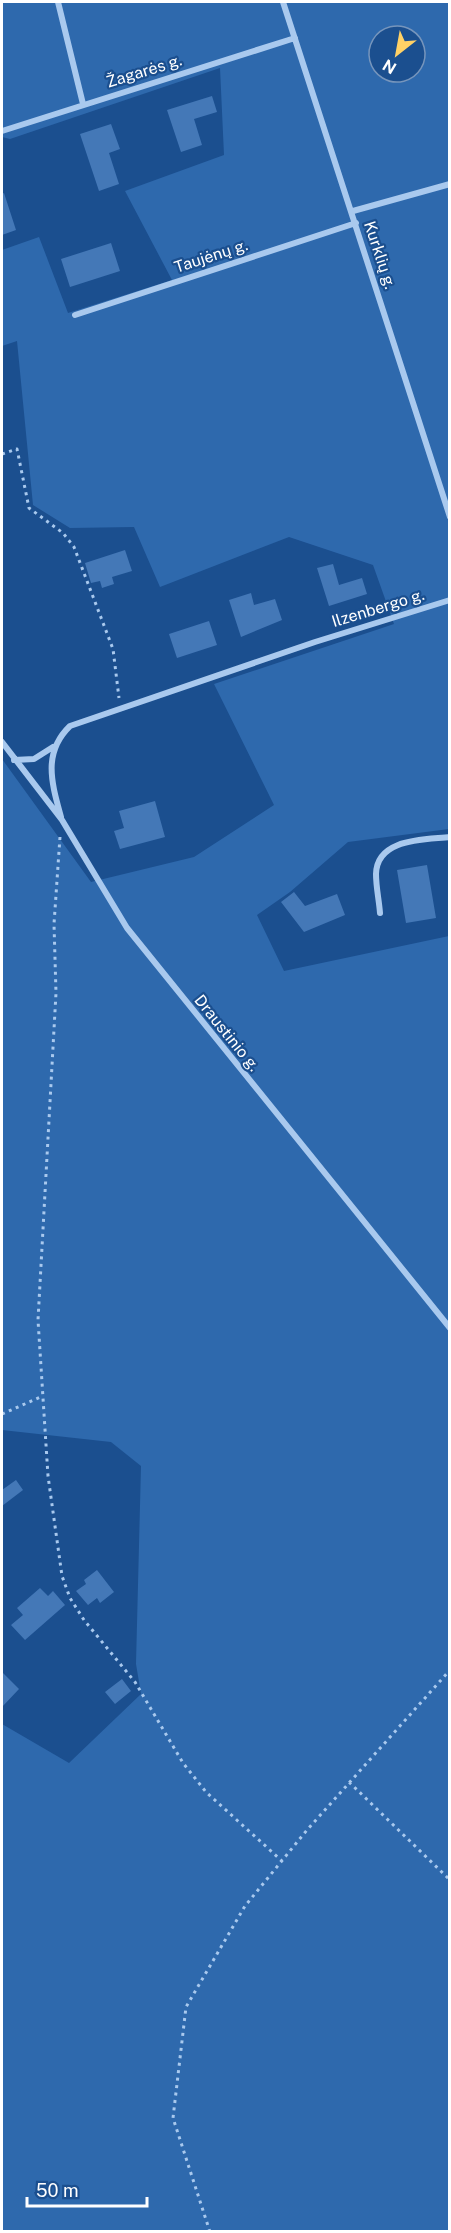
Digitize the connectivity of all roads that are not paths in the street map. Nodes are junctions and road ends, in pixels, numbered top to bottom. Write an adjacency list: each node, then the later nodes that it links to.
1 (58, 2): 4 (street)
2 (283, 2): 3 (street, Kurklių g.)
3 (295, 38): 4 (street, Žagarės g.); 7 (street, Kurklių g.)
4 (82, 104): 5 (street, Žagarės g.)
5 (2, 131)
6 (450, 184): 7 (street)
7 (353, 212): 8 (street, Kurklių g.)
8 (356, 223): 9 (street, Taujėnų g.); 10 (street, Kurklių g.)
9 (75, 315)
10 (450, 517)
11 (450, 600): 13 (street, Ilzenbergo g.)
12 (2, 742): 14 (street, Draustinio g.)
13 (53, 746): 14 (street, Ilzenbergo g.); 15 (street)
14 (14, 760): 15 (street, Draustinio g.)
15 (62, 820): 18 (street, Draustinio g.)
16 (450, 837): 17 (street)
17 (380, 913)
18 (450, 1328)

